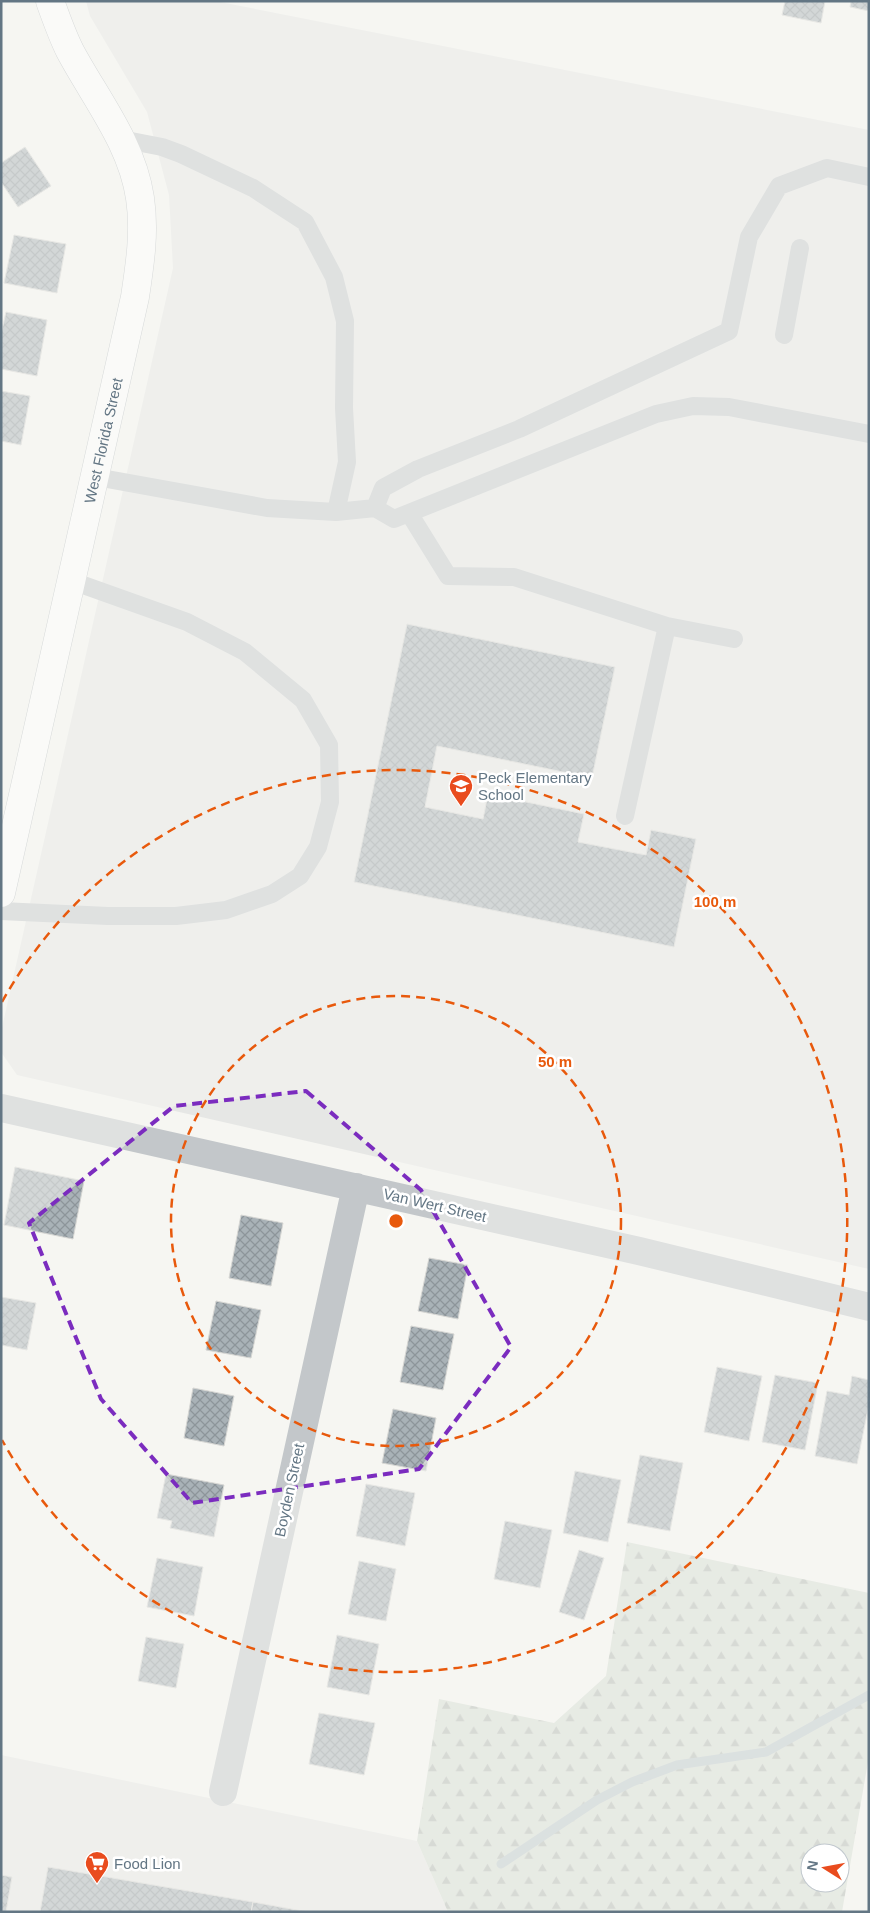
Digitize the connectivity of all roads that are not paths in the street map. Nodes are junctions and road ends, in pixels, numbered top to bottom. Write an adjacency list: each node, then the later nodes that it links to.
1 (50, 1): 2 (main road, West Florida Street)
2 (121, 139): 7 (main road, West Florida Street); 9 (lane)
3 (869, 177): 8 (lane)
4 (800, 248): 5 (lane)
5 (784, 336)
6 (869, 434): 10 (lane)
7 (96, 477): 9 (lane); 11 (main road, West Florida Street)
8 (375, 508): 9 (lane); 10 (lane)
9 (336, 512)
10 (409, 513): 12 (lane)
11 (72, 581): 15 (main road, West Florida Street); 16 (lane)
12 (667, 626): 13 (lane); 14 (lane)
13 (734, 639)
14 (625, 816)
15 (1, 893)
16 (1, 911)
17 (1, 1108): 18 (street, Van Wert Street)
18 (356, 1187): 19 (street, Van Wert Street); 20 (street, Boyden Street)
19 (869, 1307)
20 (223, 1792)

